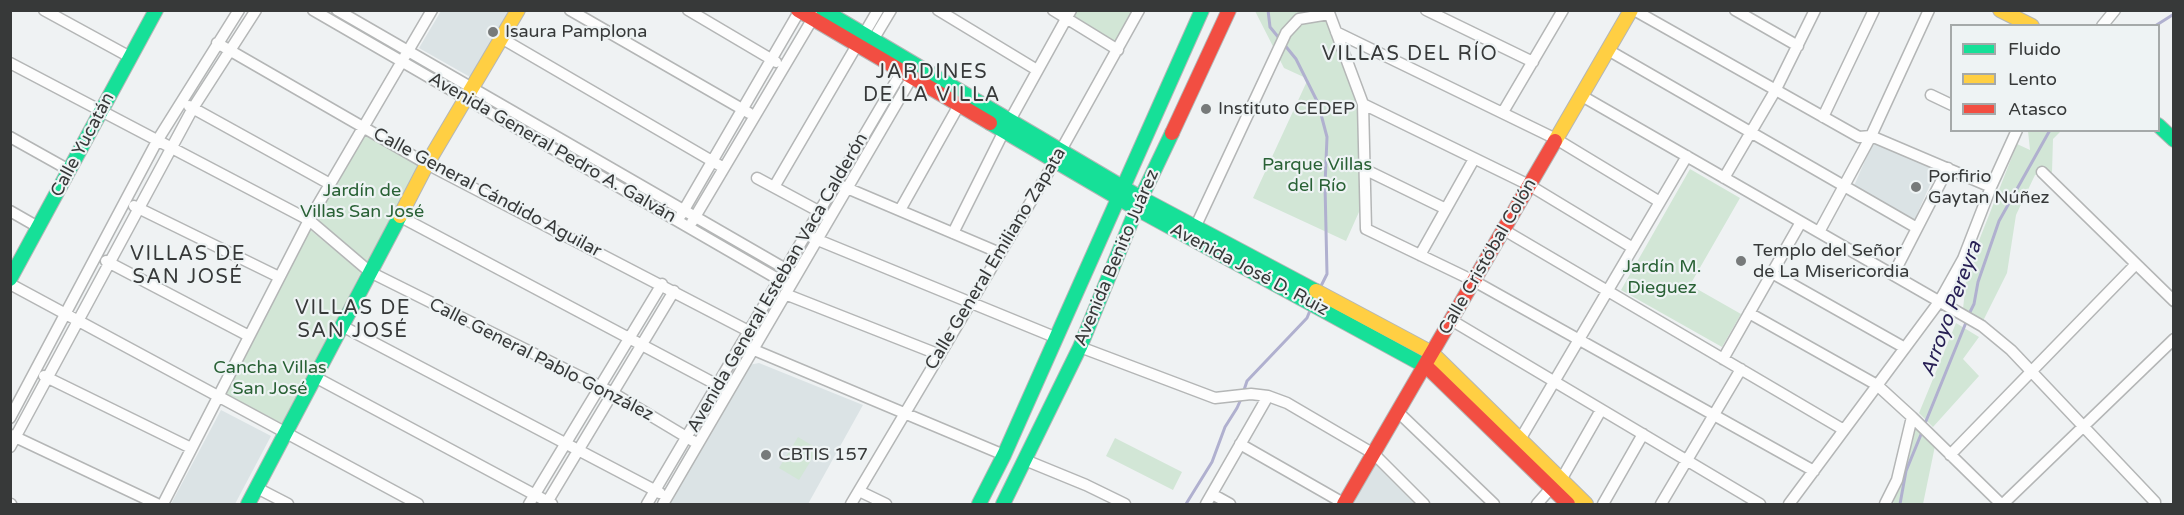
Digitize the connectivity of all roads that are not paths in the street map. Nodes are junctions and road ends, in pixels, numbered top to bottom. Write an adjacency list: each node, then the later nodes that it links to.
1 (44, 10): 45 (street)
2 (156, 10): 45 (street, Calle Yucatán)
3 (239, 10): 39 (street)
4 (256, 10): 44 (street)
5 (313, 10): 47 (street, Avenida General Pedro A. Galván)
6 (337, 10): 43 (street, Avenida General Pedro A. Galván)
7 (432, 10): 43 (street)
8 (518, 10): 37 (street)
9 (570, 10): 62 (street)
10 (688, 10): 46 (street)
11 (878, 10): 38 (street)
12 (891, 10): 38 (street)
13 (938, 10): 52 (street)
14 (1053, 10): 31 (street)
15 (1139, 10): 41 (street, Calle General Emiliano Zapata)
16 (1202, 10): 32 (street, Avenida Benito Juárez)
17 (1229, 10): 36 (street, Avenida Benito Juárez)
18 (1426, 10): 48 (street)
19 (1633, 10): 42 (street, Calle Cristóbal Colón); 53 (street)
20 (1735, 10): 30 (street)
21 (1815, 10): 40 (street)
22 (1874, 10): 66 (street)
23 (1929, 10): 72 (street)
24 (2000, 10): 33 (street)
25 (799, 11): 29 (street, Avenida José D. Ruiz); 46 (street)
26 (1560, 11): 48 (street)
27 (2114, 11): 34 (street)
28 (1329, 12): 35 (street); 115 (street)
29 (817, 13): 38 (street, Avenida José D. Ruiz); 50 (street)
30 (1749, 14): 40 (street)
31 (1069, 15): 41 (street); 52 (street)
32 (1195, 24): 36 (street); 96 (street, Avenida Benito Juárez)
33 (2027, 24)
34 (2104, 24)
35 (1336, 32): 58 (street); 64 (street)
36 (1217, 35): 99 (street, Avenida Benito Juárez)
37 (501, 38): 54 (street); 81 (street)
38 (865, 40): 51 (street, Avenida José D. Ruiz); 94 (street)
39 (217, 44): 44 (street, Calle General Cándido Aguilar); 57 (street)
40 (1798, 46): 53 (street)
41 (1118, 50): 78 (street, Calle General Emiliano Zapata)
42 (1608, 50): 56 (street, Calle Cristóbal Colón); 71 (street)
43 (408, 51): 47 (street); 54 (street, Avenida General Pedro A. Galván)
44 (230, 52): 61 (street); 69 (street, Calle General Cándido Aguilar)
45 (130, 57): 63 (street, Calle Yucatán)
46 (772, 59): 50 (street); 62 (street)
47 (402, 62): 54 (street, Avenida General Pedro A. Galván); 69 (street)
48 (1533, 62): 64 (street)
49 (10, 63): 63 (street, Calle General Pablo González)
50 (784, 66): 65 (street)
51 (910, 69): 60 (street, Avenida José D. Ruiz); 67 (street, Avenida José D. Ruiz); 91 (street, Avenida General Esteban Vaca Calderón)
52 (1037, 70): 67 (street)
53 (1775, 91): 66 (street); 71 (street)
54 (469, 93): 82 (street); 102 (street, Avenida General Pedro A. Galván); 109 (street, Avenida General Pedro A. Galván)
55 (1931, 95): 59 (street)
56 (1582, 96): 74 (street, Calle Cristóbal Colón); 79 (street)
57 (181, 101): 61 (street); 76 (street)
58 (1363, 104): 80 (street); 86 (street)
59 (1950, 104)
60 (959, 105): 67 (street, Avenida José D. Ruiz); 103 (street)
61 (193, 108): 77 (street); 90 (street)
62 (743, 110): 65 (street); 81 (street)
63 (101, 111): 76 (street, Calle General Pablo González); 85 (street, Calle Yucatán)
64 (1503, 112): 74 (street)
65 (755, 116): 83 (street)
66 (1823, 117): 72 (street)
67 (1007, 126): 78 (street, Avenida José D. Ruiz); 117 (street)
68 (2160, 127): 75 (street)
69 (362, 128): 82 (street, Calle General Cándido Aguilar); 90 (street)
70 (2015, 133): 95 (street)
71 (1751, 134): 89 (street); 93 (street)
72 (1871, 136): 84 (street); 93 (street)
73 (10, 137): 85 (street)
74 (1556, 139): 92 (street, Calle Cristóbal Colón); 98 (street)
75 (2174, 140)
76 (157, 141): 77 (street, Calle General Pablo González); 97 (street)
77 (171, 148): 100 (street); 108 (street, Calle General Pablo González)
78 (1058, 155): 96 (street, Avenida José D. Ruiz); 121 (street, Calle General Emiliano Zapata)
79 (1687, 156): 89 (street); 98 (street)
80 (1474, 159): 92 (street); 101 (street)
81 (713, 161): 83 (street); 102 (street)
82 (427, 164): 106 (street); 136 (street, Calle General Cándido Aguilar)
83 (724, 168): 107 (street)
84 (1948, 168): 95 (street); 113 (street)
85 (69, 170): 111 (street, Calle Yucatán)
86 (1366, 170): 101 (street); 122 (street)
87 (2042, 172): 125 (street)
88 (758, 178): 94 (street)
89 (1724, 178): 110 (street)
90 (330, 184): 108 (street)
91 (842, 185): 103 (street); 105 (street, Avenida General Esteban Vaca Calderón)
92 (1529, 185): 114 (street, Calle Cristóbal Colón); 120 (street)
93 (1844, 186): 113 (street); 116 (street)
94 (774, 187): 105 (street)
95 (1991, 187): 142 (street)
96 (1121, 193): 99 (street, Avenida José D. Ruiz); 152 (street, Avenida Benito Juárez)
97 (126, 201): 100 (street); 123 (street)
98 (1660, 202): 120 (street)
99 (1139, 203): 115 (street, Avenida José D. Ruiz); 157 (street, Avenida Benito Juárez)
100 (139, 208): 124 (street); 131 (street)
101 (1446, 209): 122 (street)
102 (684, 210): 107 (street, Avenida General Pedro A. Galván); 109 (street)
103 (900, 210): 117 (street)
104 (10, 212): 111 (street)
105 (825, 215): 118 (street, Avenida General Esteban Vaca Calderón); 119 (street, Avenida General Esteban Vaca Calderón)
106 (399, 216): 127 (street); 151 (street)
107 (695, 217): 112 (street); 126 (street, Avenida General Pedro A. Galván)
108 (309, 219): 127 (street, Calle General Pablo González); 131 (street)
109 (678, 221): 112 (street, Avenida General Pedro A. Galván)
110 (1801, 222): 116 (street); 128 (street)
111 (38, 227): 132 (street, Calle Yucatán)
112 (689, 227): 133 (street, Avenida General Pedro A. Galván)
113 (1917, 228): 130 (street)
114 (1504, 230): 134 (street, Calle Cristóbal Colón); 139 (street)
115 (1193, 232): 161 (street, Avenida José D. Ruiz)
116 (1819, 232): 130 (street)
117 (953, 233): 121 (street)
118 (806, 235): 119 (street); 126 (street, Avenida General Esteban Vaca Calderón)
119 (817, 239): 129 (street, Avenida General Esteban Vaca Calderón); 141 (street)
120 (1633, 248): 139 (street)
121 (1000, 253): 141 (street, Calle General Emiliano Zapata)
122 (1420, 255): 134 (street)
123 (97, 256): 124 (street); 144 (street)
124 (110, 263): 146 (street); 149 (street)
125 (2136, 264): 140 (street); 165 (street)
126 (786, 269): 129 (street, Avenida General Pedro A. Galván); 133 (street, Avenida General Esteban Vaca Calderón)
127 (370, 272): 147 (street); 171 (street, Calle General Pablo González)
128 (1773, 273): 143 (street); 158 (street)
129 (796, 275): 137 (street, Avenida General Esteban Vaca Calderón)
130 (1893, 275): 142 (street)
131 (279, 277): 149 (street)
132 (10, 279)
133 (780, 280): 137 (street, Avenida General Pedro A. Galván); 148 (street, Avenida General Esteban Vaca Calderón)
134 (1474, 281): 145 (street, Calle Cristóbal Colón); 153 (street)
135 (10, 284): 144 (street)
136 (662, 284): 138 (street, Calle General Cándido Aguilar); 151 (street)
137 (788, 290): 150 (street, Avenida General Esteban Vaca Calderón); 160 (street, Avenida General Pedro A. Galván)
138 (674, 291): 148 (street, Calle General Cándido Aguilar); 155 (street)
139 (1607, 291): 153 (street); 162 (street)
140 (2174, 301)
141 (971, 302): 152 (street); 160 (street, Calle General Emiliano Zapata)
142 (1939, 302): 158 (street); 165 (street)
143 (1749, 313): 162 (street); 170 (street)
144 (67, 315): 146 (street); 164 (street)
145 (1451, 320): 161 (street, Calle Cristóbal Colón); 168 (street)
146 (80, 322): 167 (street); 174 (street)
147 (342, 326): 166 (street); 188 (street)
148 (750, 331): 150 (street, Calle General Cándido Aguilar); 156 (street, Avenida General Esteban Vaca Calderón)
149 (249, 336): 174 (street)
150 (760, 337): 159 (street, Avenida General Esteban Vaca Calderón)
151 (629, 338): 155 (street); 171 (street)
152 (1056, 338): 195 (street, Avenida Benito Juárez)
153 (1579, 339): 168 (street); 179 (street)
154 (2174, 339): 182 (street)
155 (642, 344): 169 (street); 173 (street)
156 (741, 345): 159 (street); 169 (street, Avenida General Esteban Vaca Calderón)
157 (1080, 347): 175 (street); 197 (street, Avenida Benito Juárez)
158 (1905, 348): 170 (street)
159 (753, 349): 172 (street, Avenida General Esteban Vaca Calderón); 178 (street)
160 (939, 355): 178 (street, Calle General Emiliano Zapata)
161 (1429, 359): 177 (street, Calle Cristóbal Colón); 191 (street, Avenida José D. Ruiz)
162 (1723, 359): 163 (street)
163 (1740, 369): 179 (street); 183 (street)
164 (36, 372): 167 (street); 180 (street)
165 (2032, 372): 182 (street); 196 (street)
166 (315, 377): 184 (street); 205 (street)
167 (48, 378): 187 (street); 192 (street)
168 (1554, 382): 176 (street); 191 (street)
169 (718, 385): 172 (street); 186 (street, Avenida General Esteban Vaca Calderón)
170 (1877, 386): 181 (street); 183 (street)
171 (600, 387): 173 (street, Calle General Pablo González); 188 (street)
172 (729, 391): 189 (street, Avenida General Esteban Vaca Calderón)
173 (613, 393): 186 (street, Calle General Pablo González); 193 (street)
174 (218, 396): 184 (street); 192 (street)
175 (1268, 396): 190 (street); 194 (street)
176 (1601, 410): 185 (street); 200 (street)
177 (1398, 412): 194 (street, Calle Cristóbal Colón); 223 (street)
178 (905, 413): 195 (street); 203 (street, Calle General Emiliano Zapata)
179 (1714, 415): 198 (street); 199 (street)
180 (10, 418)
181 (1914, 419): 196 (street); 231 (street)
182 (2083, 426): 232 (street); 233 (street)
183 (1844, 430): 199 (street)
184 (286, 433): 201 (street); 211 (street)
185 (1642, 435): 198 (street); 227 (street)
186 (687, 437): 189 (street, Calle General Pablo González); 202 (street, Avenida General Esteban Vaca Calderón)
187 (12, 440): 207 (street)
188 (566, 444): 193 (street); 205 (street)
189 (698, 444): 206 (street, Avenida General Esteban Vaca Calderón)
190 (1240, 444): 204 (street); 221 (street)
191 (1516, 445): 200 (street, Avenida José D. Ruiz)
192 (191, 448): 208 (street)
193 (579, 450): 202 (street); 212 (street)
194 (1374, 454): 221 (street, Calle Cristóbal Colón); 222 (street)
195 (1004, 455): 216 (street, Avenida Benito Juárez)
196 (1950, 455): 232 (street)
197 (1025, 460): 217 (street, Avenida Benito Juárez); 218 (street)
198 (1686, 461): 228 (street); 229 (street)
199 (1814, 471): 230 (street)
200 (1556, 484): 224 (street); 225 (street); 226 (street)
201 (257, 488): 209 (street); 210 (street)
202 (655, 491): 206 (street); 213 (street, Avenida General Esteban Vaca Calderón)
203 (859, 491): 214 (street, Calle General Emiliano Zapata); 215 (street)
204 (1212, 494): 219 (street); 220 (street)
205 (532, 500): 212 (street)
206 (665, 501)
207 (157, 504)
208 (163, 504)
209 (248, 504)
210 (288, 504)
211 (418, 504)
212 (548, 504)
213 (647, 504)
214 (850, 504)
215 (886, 504)
216 (979, 504)
217 (1003, 504)
218 (1125, 504)
219 (1206, 504)
220 (1230, 504)
221 (1345, 504)
222 (1424, 504)
223 (1494, 504)
224 (1537, 504)
225 (1568, 504)
226 (1586, 504)
227 (1603, 504)
228 (1661, 504)
229 (1760, 504)
230 (1789, 504)
231 (1885, 504)
232 (2002, 504)
233 (2155, 504)

